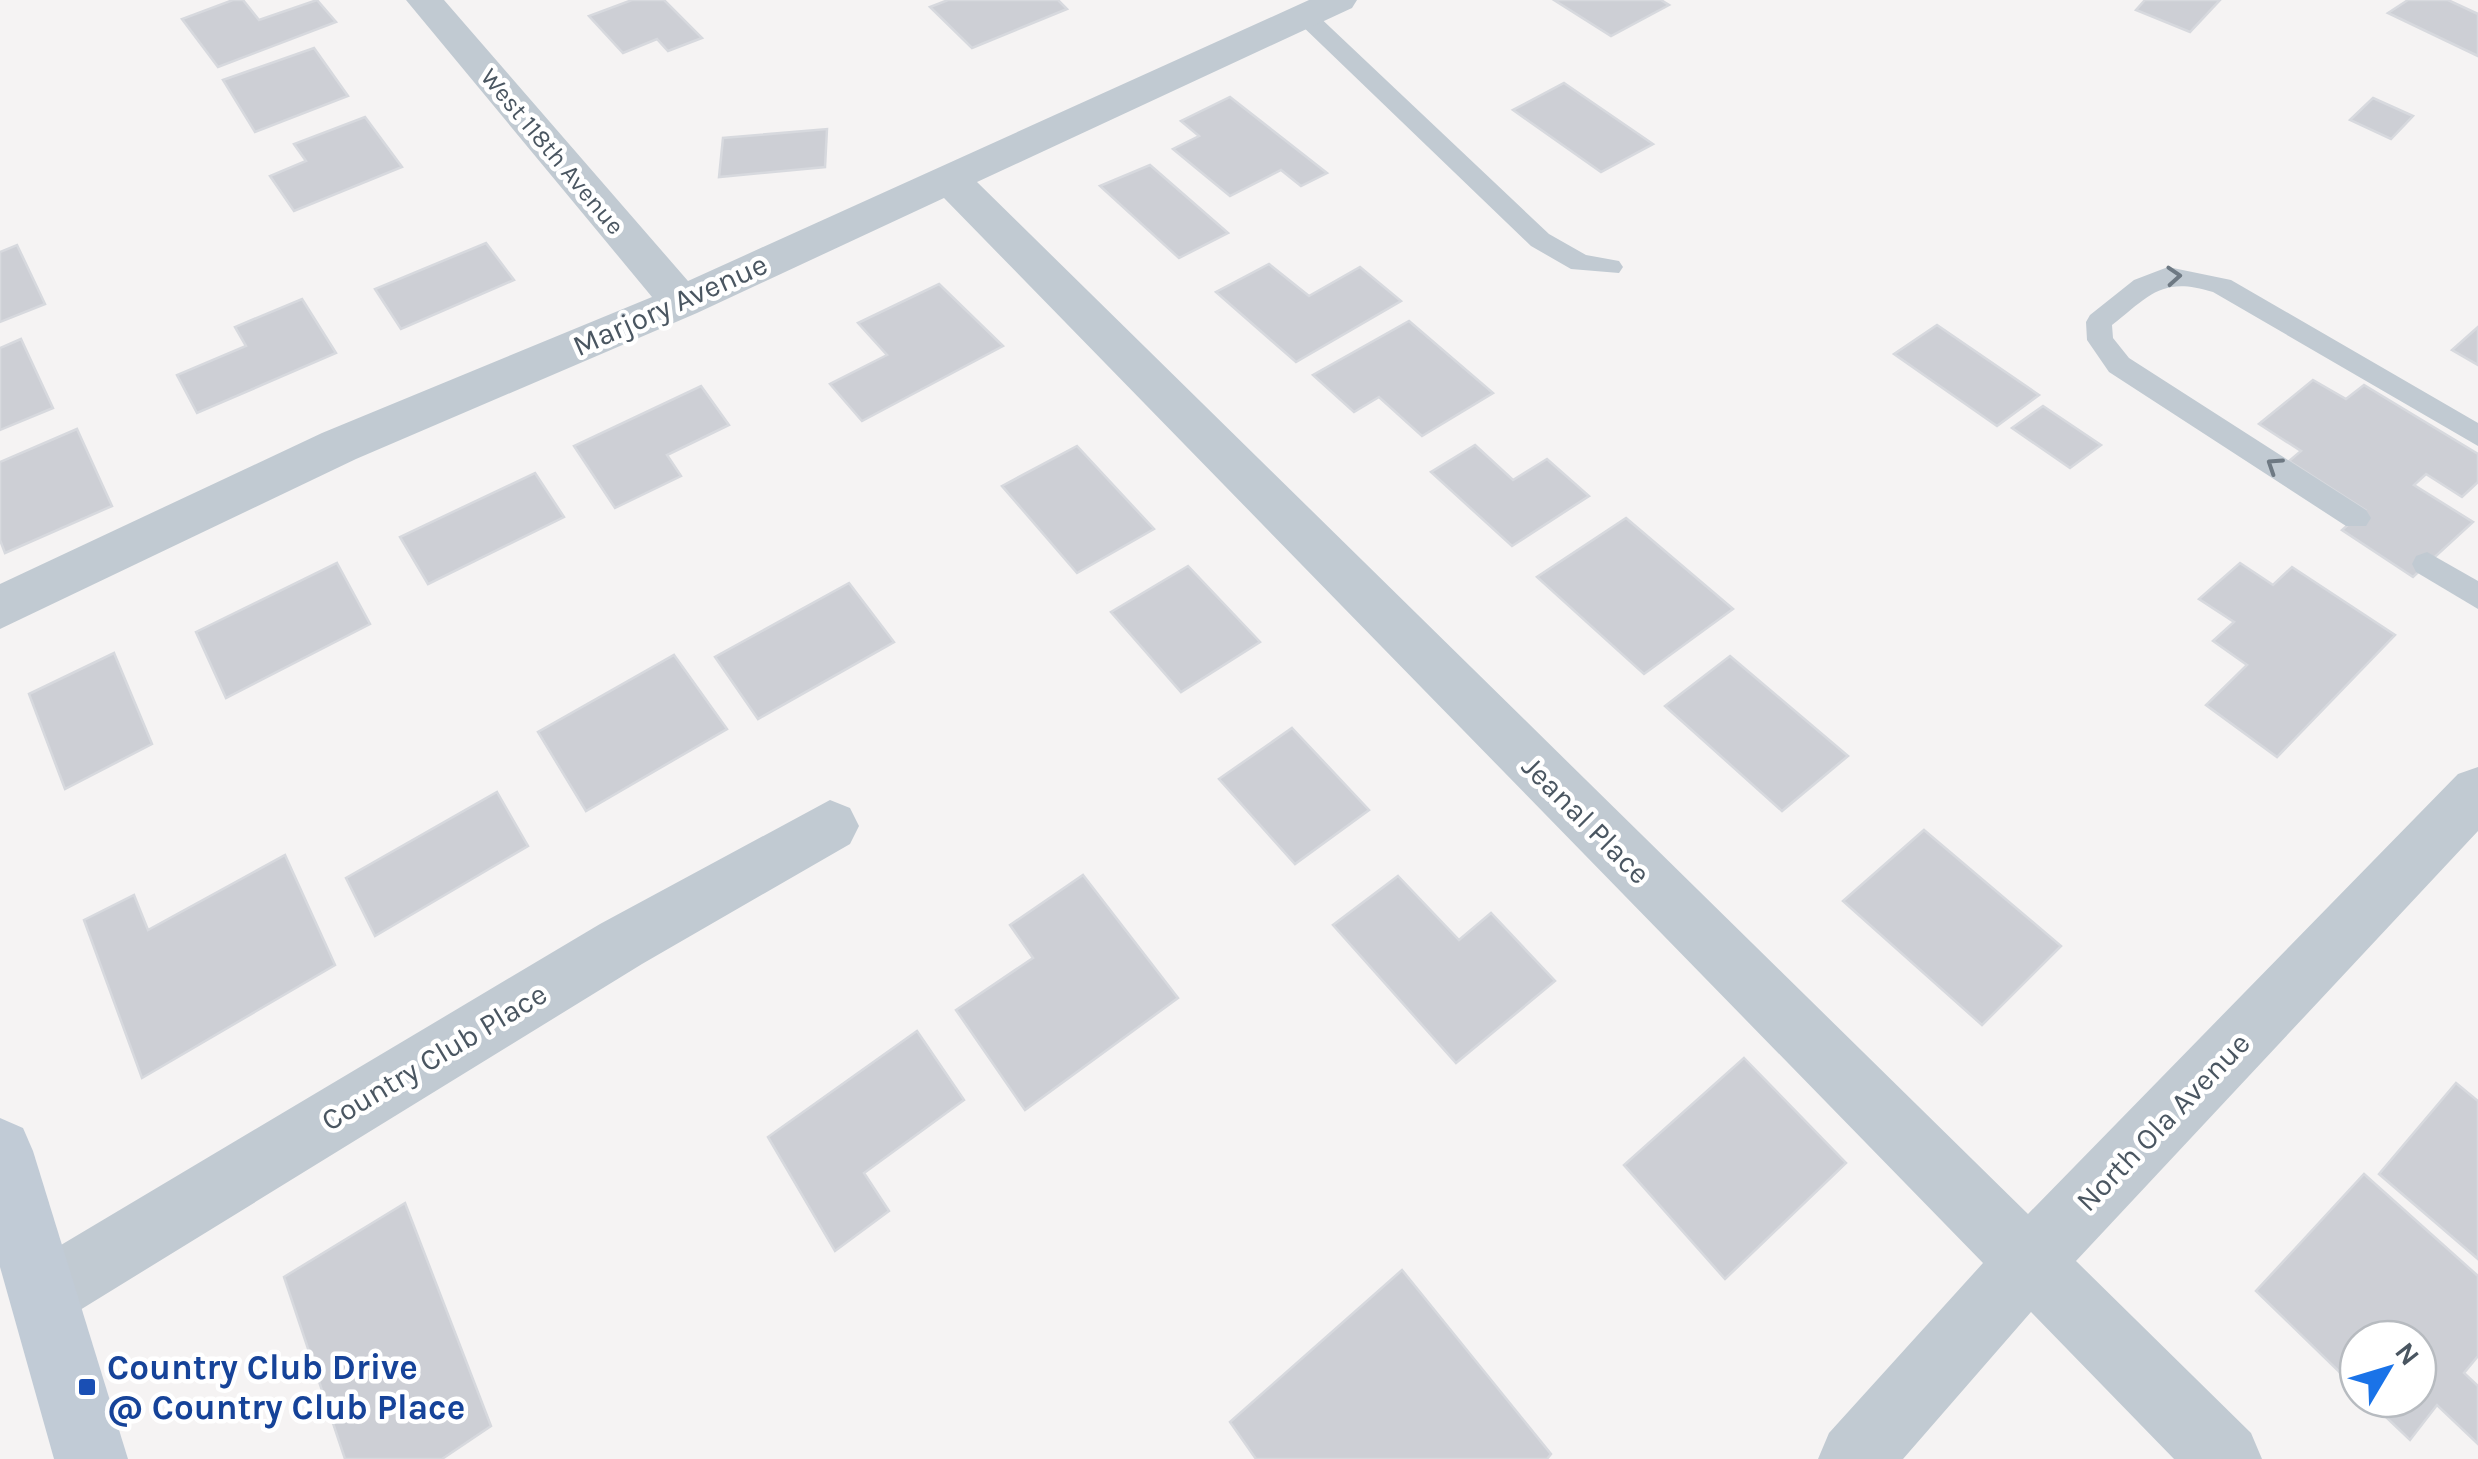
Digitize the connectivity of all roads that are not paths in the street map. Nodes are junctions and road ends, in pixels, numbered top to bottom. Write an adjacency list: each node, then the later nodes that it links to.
1 (424, 0): 5 (street, West 118th Avenue)
2 (1322, 8): 3 (street, Marjory Avenue); 4 (lane)
3 (950, 179): 5 (street, Marjory Avenue); 14 (street, Jeanal Place)
4 (1610, 266)
5 (681, 302): 10 (street, Marjory Avenue)
6 (2478, 436): 7 (lane, one-way to 6)
7 (2356, 518)
8 (2427, 564): 9 (lane)
9 (2478, 597)
10 (0, 608)
11 (2478, 792): 14 (street, North Ola Avenue)
12 (830, 826): 15 (street, Country Club Place)
13 (0, 1151): 15 (street)
14 (2027, 1264): 17 (street, North Ola Avenue); 18 (street, Jeanal Place)
15 (43, 1294): 16 (street)
16 (92, 1459)
17 (1855, 1459)
18 (2225, 1459)

